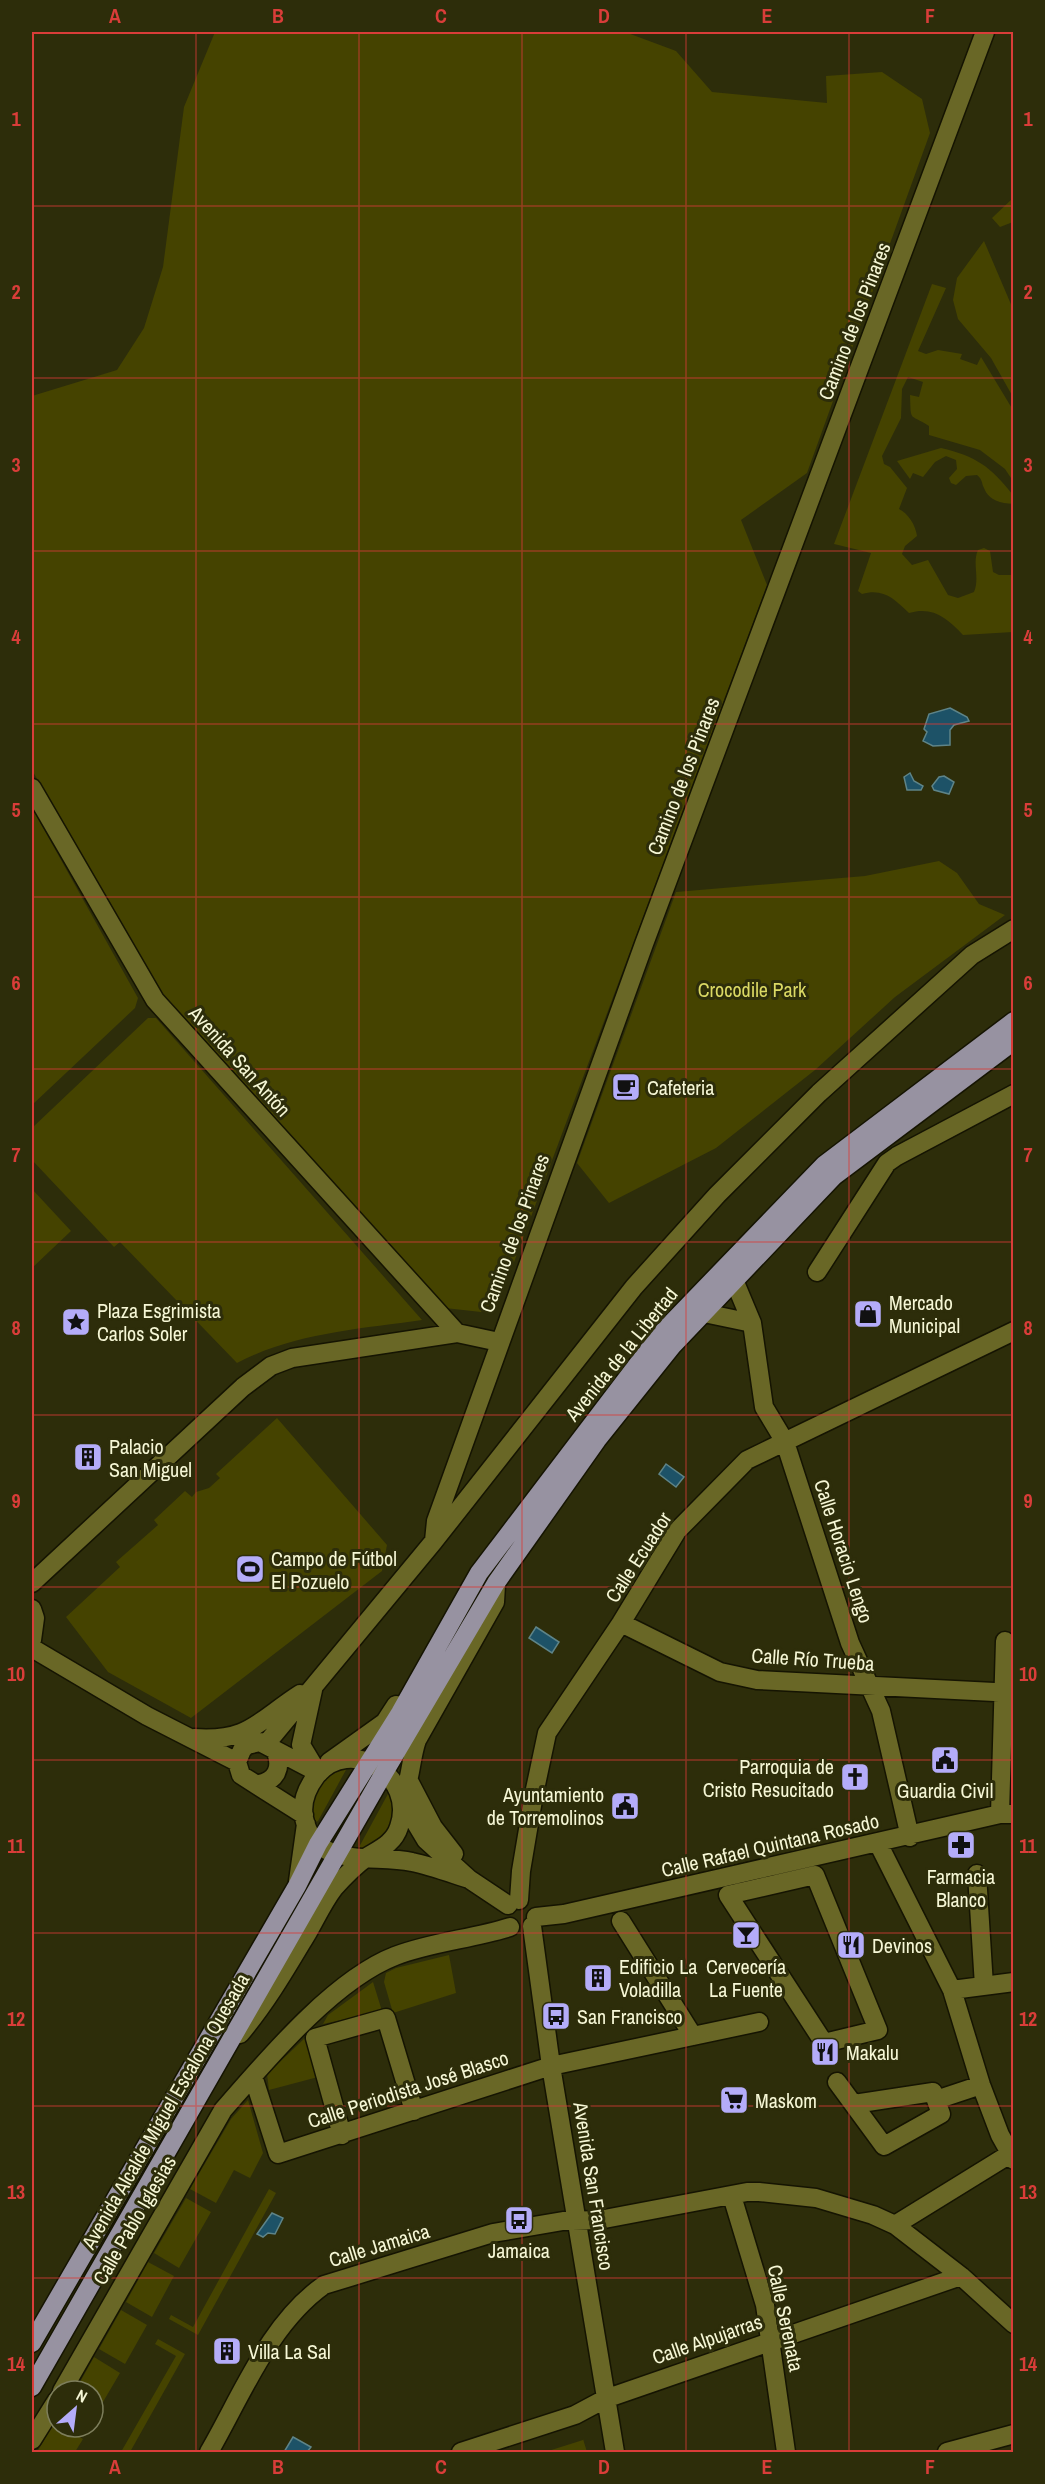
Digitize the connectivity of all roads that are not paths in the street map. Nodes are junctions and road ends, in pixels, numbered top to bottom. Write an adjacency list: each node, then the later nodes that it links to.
1 (985, 32): 13 (street, Camino de los Pinares)
2 (32, 788): 12 (street, Avenida San Antón)
3 (1014, 929): 15 (street)
4 (1014, 1021): 23 (main road, Avenida de la Libertad)
5 (1014, 1041): 8 (main road, Avenida de la Libertad)
6 (1014, 1094): 7 (street)
7 (817, 1272)
8 (734, 1280): 9 (main road, Avenida de la Libertad); 10 (street, Calle Horacio Lengo)
9 (704, 1312): 10 (street); 17 (main road, Avenida de la Libertad)
10 (752, 1323): 14 (street, Calle Horacio Lengo)
11 (1014, 1331): 14 (street, Calle Ecuador)
12 (457, 1333): 13 (street); 16 (street)
13 (499, 1342): 15 (street, Camino de los Pinares)
14 (785, 1442): 19 (street, Calle Ecuador); 25 (street, Calle Horacio Lengo)
15 (434, 1541): 24 (street)
16 (32, 1583)
17 (496, 1583): 30 (main road, Avenida de la Libertad); 32 (street)
18 (32, 1609): 20 (street)
19 (621, 1623): 25 (street, Calle Río Trueba); 46 (street, Calle Ecuador)
20 (32, 1640)
21 (1005, 1641): 26 (street)
22 (32, 1648): 27 (street)
23 (425, 1669): 30 (main road, Avenida de la Libertad); 31 (street)
24 (314, 1685): 27 (street); 28 (street); 31 (street)
25 (869, 1685): 26 (street, Calle Río Trueba); 37 (street, Calle Horacio Lengo)
26 (1008, 1693): 35 (street)
27 (189, 1737): 29 (street)
28 (271, 1748): 29 (street); 31 (street); 33 (street)
29 (237, 1762): 33 (street)
30 (377, 1767): 31 (street); 34 (street); 39 (main road, Avenida de la Libertad); 40 (main road, Avenida Alcalde Miguel Escalona Quesada)
31 (319, 1773): 36 (street)
32 (410, 1783): 34 (street); 44 (street)
33 (259, 1784): 36 (street)
34 (402, 1800): 41 (street); 44 (street)
35 (1007, 1814): 37 (street, Calle Rafael Quintana Rosado)
36 (305, 1819): 39 (street); 45 (street)
37 (910, 1837): 38 (street, Calle Rafael Quintana Rosado)
38 (878, 1843): 47 (street, Calle Rafael Quintana Rosado); 52 (street)
39 (318, 1844): 40 (street); 45 (main road, Avenida Alcalde Miguel Escalona Quesada)
40 (338, 1856): 41 (street); 55 (main road, Avenida Alcalde Miguel Escalona Quesada)
41 (366, 1858): 44 (street); 55 (street)
42 (977, 1874): 51 (street)
43 (815, 1875): 43 (street)
44 (469, 1878): 46 (street)
45 (297, 1886): 72 (main road, Avenida Alcalde Miguel Escalona Quesada)
46 (514, 1903): 47 (street); 49 (street)
47 (534, 1921): 49 (street); 56 (street, Avenida San Francisco)
48 (621, 1921): 54 (street)
49 (510, 1927): 57 (street)
50 (1014, 1983): 51 (street)
51 (984, 1986): 52 (street)
52 (952, 1990): 59 (street)
53 (759, 2022): 54 (street, Calle Periodista José Blasco)
54 (693, 2036): 56 (street, Calle Periodista José Blasco)
55 (225, 2051): 74 (main road, Avenida Alcalde Miguel Escalona Quesada)
56 (551, 2066): 62 (street, Calle Periodista José Blasco); 67 (street, Avenida San Francisco)
57 (253, 2076): 64 (street, Calle Periodista José Blasco); 73 (street, Calle Pablo Iglesias)
58 (837, 2082): 61 (street)
59 (981, 2085): 60 (street); 63 (street)
60 (936, 2100): 61 (street); 61 (street)
61 (854, 2104)
62 (414, 2111): 64 (street, Calle Periodista José Blasco); 64 (street)
63 (1007, 2133): 65 (street)
64 (342, 2134)
65 (1012, 2157): 68 (street)
66 (732, 2196): 67 (street, Calle Jamaica); 68 (street, Calle Jamaica); 71 (street, Calle Serenata)
67 (577, 2220): 75 (street, Avenida San Francisco); 79 (street, Calle Jamaica)
68 (895, 2225): 69 (street, Calle Jamaica)
69 (961, 2276): 70 (street, Calle Jamaica); 71 (street, Calle Alpujarras)
70 (1014, 2324)
71 (771, 2341): 75 (street, Calle Alpujarras); 82 (street, Calle Serenata)
72 (32, 2343)
73 (69, 2379)
74 (32, 2387)
75 (605, 2399): 80 (street, Calle Alpujarras); 81 (street, Avenida San Francisco)
76 (45, 2419): 78 (street)
77 (1014, 2434): 83 (street)
78 (32, 2440)
79 (209, 2452)
80 (461, 2452)
81 (615, 2452)
82 (786, 2452)
83 (947, 2452)

